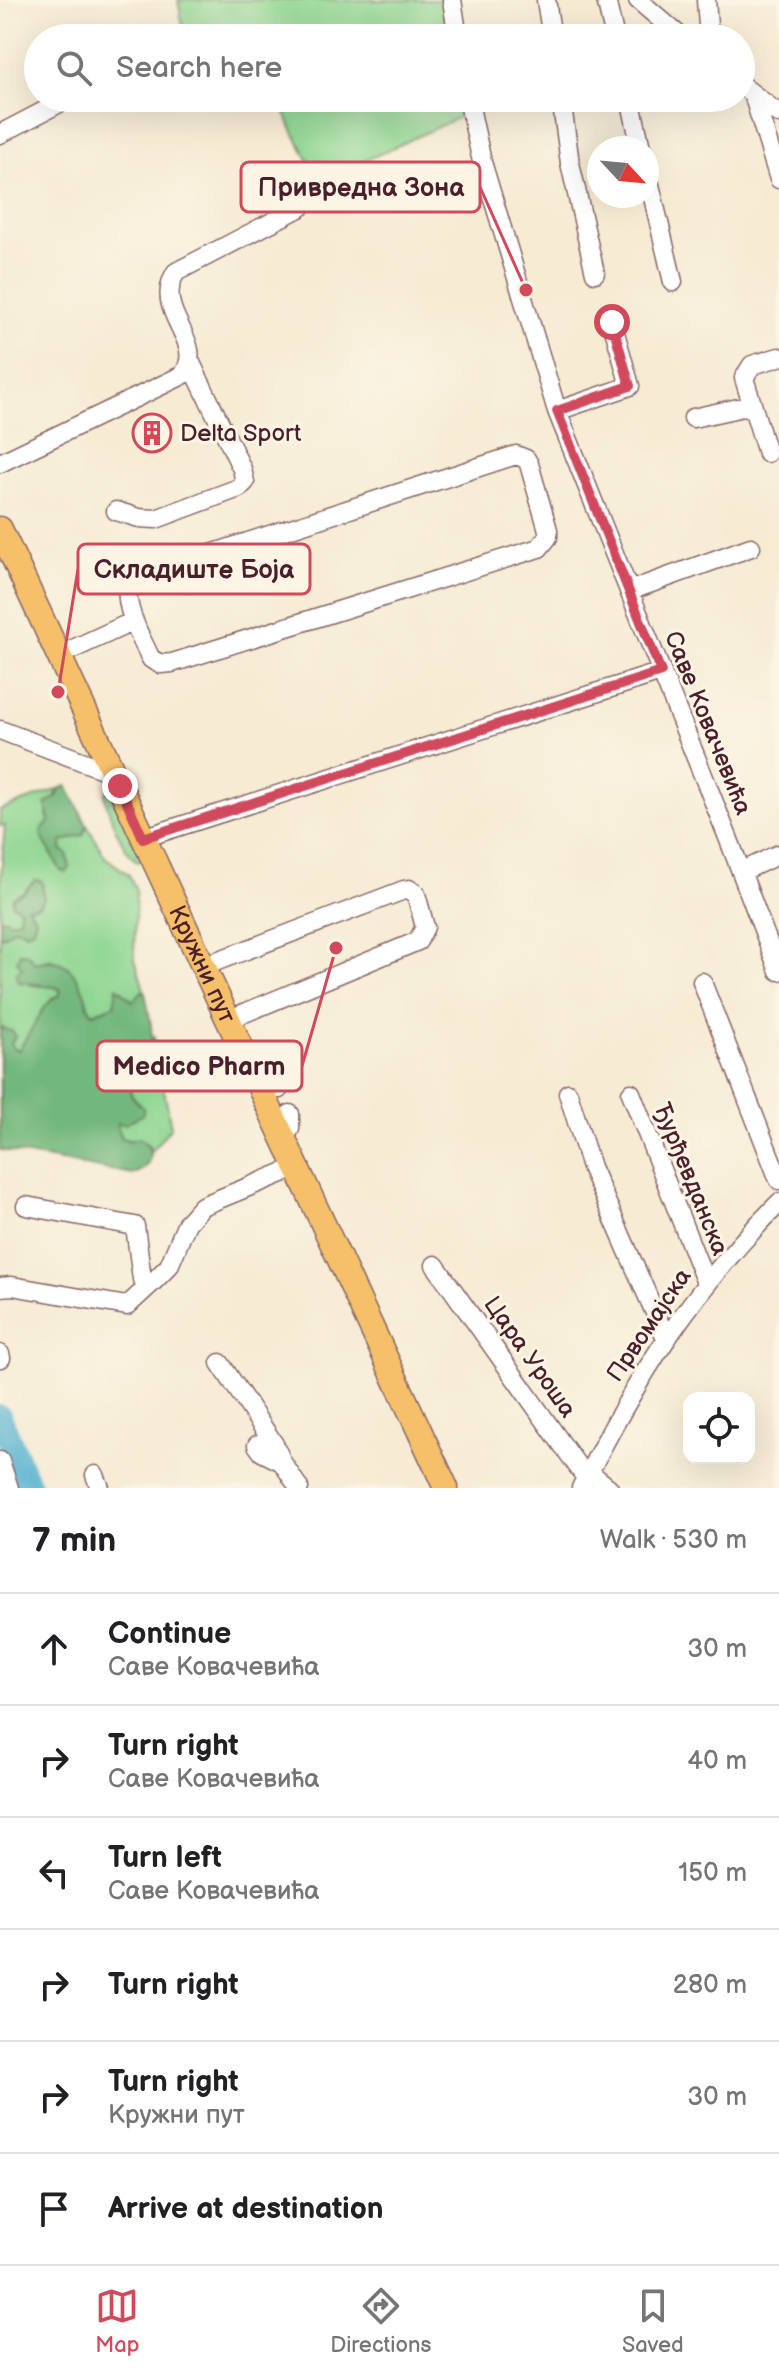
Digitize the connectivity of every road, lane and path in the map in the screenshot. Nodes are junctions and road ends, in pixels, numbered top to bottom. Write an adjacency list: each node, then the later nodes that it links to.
1 (452, 0): 6 (street)
2 (546, 0): 7 (street)
3 (606, 0): 8 (street)
4 (638, 0): 9 (street)
5 (706, 0): 10 (street)
6 (456, 24)
7 (550, 24)
8 (612, 24)
9 (666, 24)
10 (708, 24)
11 (755, 95): 17 (street)
12 (42, 112): 18 (street)
13 (471, 112): 29 (street, Саве Ковачевића)
14 (563, 112): 23 (street)
15 (633, 112): 19 (street)
16 (755, 112): 20 (street)
17 (779, 114)
18 (0, 134)
19 (638, 136)
20 (779, 179)
21 (301, 207): 27 (street)
22 (656, 208): 24 (street)
23 (595, 273)
24 (673, 282)
25 (612, 322): 29 (street)
26 (779, 357): 28 (street)
27 (190, 361): 32 (street); 33 (street)
28 (752, 405): 30 (street); 31 (street)
29 (557, 411): 36 (street, Саве Ковачевића)
30 (693, 418)
31 (767, 453)
32 (0, 463)
33 (116, 511)
34 (0, 529): 38 (main road, Кружни пут)
35 (751, 547): 36 (street)
36 (629, 591): 39 (street, Саве Ковачевића)
37 (134, 621): 37 (street); 38 (street)
38 (60, 655): 41 (main road, Кружни пут)
39 (661, 672): 42 (street); 44 (street, Саве Ковачевића)
40 (0, 730): 41 (street)
41 (113, 773): 42 (main road, Кружни пут)
42 (143, 838): 45 (main road, Кружни пут)
43 (779, 854): 44 (street)
44 (741, 872): 46 (street, Саве Ковачевића)
45 (204, 966): 48 (main road, Кружни пут); 48 (street)
46 (779, 971)
47 (702, 982): 54 (street)
48 (230, 1019): 49 (main road, Кружни пут)
49 (254, 1073): 50 (street); 53 (main road, Кружни пут)
50 (279, 1089)
51 (568, 1093): 61 (street)
52 (631, 1093): 59 (street, Ђурђевданска)
53 (297, 1167): 58 (street); 69 (main road, Кружни пут)
54 (779, 1180)
55 (779, 1203): 59 (street, Првомајска)
56 (26, 1206): 58 (street)
57 (435, 1265): 66 (street, Цара Уроша)
58 (153, 1282): 60 (street)
59 (706, 1283): 61 (street, Првомајска)
60 (0, 1287)
61 (666, 1338): 66 (street, Првомајска)
62 (220, 1363): 65 (street)
63 (257, 1445): 65 (street)
64 (0, 1461): 67 (street)
65 (282, 1462): 68 (street)
66 (585, 1479): 70 (street, Цара Уроша)
67 (9, 1488)
68 (299, 1488)
69 (446, 1488)
70 (609, 1488)

